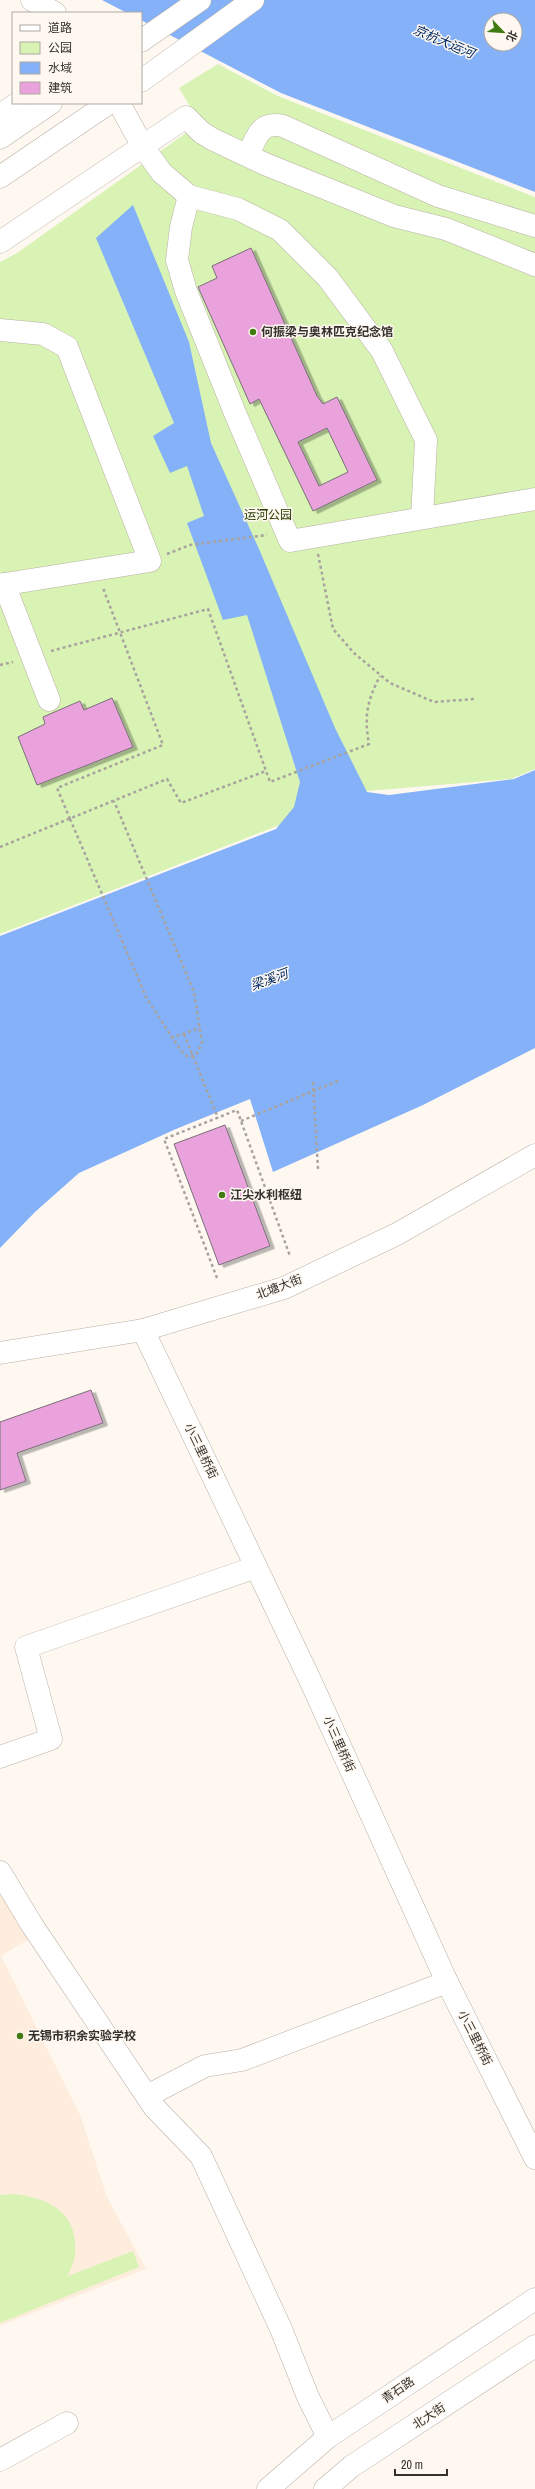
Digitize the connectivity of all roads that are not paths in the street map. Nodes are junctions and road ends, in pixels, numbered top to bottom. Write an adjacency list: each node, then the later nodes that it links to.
1 (32, 0): 4 (street); 5 (street)
2 (200, 0): 6 (street)
3 (253, 0): 7 (street)
4 (41, 12)
5 (53, 12)
6 (142, 40)
7 (142, 80)
8 (16, 104): 12 (street)
9 (50, 104): 13 (street)
10 (108, 104): 16 (street)
11 (120, 104): 14 (street)
12 (0, 115)
13 (0, 138)
14 (143, 147): 15 (street); 17 (street); 19 (street)
15 (248, 156): 18 (street); 20 (street)
16 (0, 177)
17 (188, 196): 23 (street); 23 (street)
18 (535, 226)
19 (0, 242)
20 (535, 265)
21 (0, 330): 24 (street)
22 (535, 499): 23 (street)
23 (422, 518)
24 (2, 585): 25 (street)
25 (49, 700)
26 (535, 1155): 27 (street, 北塘大街)
27 (143, 1330): 28 (street, 北塘大街); 29 (street, 小三里桥街)
28 (0, 1353)
29 (256, 1567): 30 (street); 32 (street, 小三里桥街)
30 (0, 1757)
31 (0, 1872): 33 (street)
32 (447, 1982): 33 (street); 34 (street, 小三里桥街)
33 (146, 2096): 38 (street)
34 (535, 2158)
35 (535, 2299): 38 (street, 青石路)
36 (535, 2346): 41 (street, 北大街)
37 (67, 2423): 39 (street)
38 (328, 2437): 40 (street, 青石路)
39 (0, 2460)
40 (268, 2489)
41 (325, 2489)

